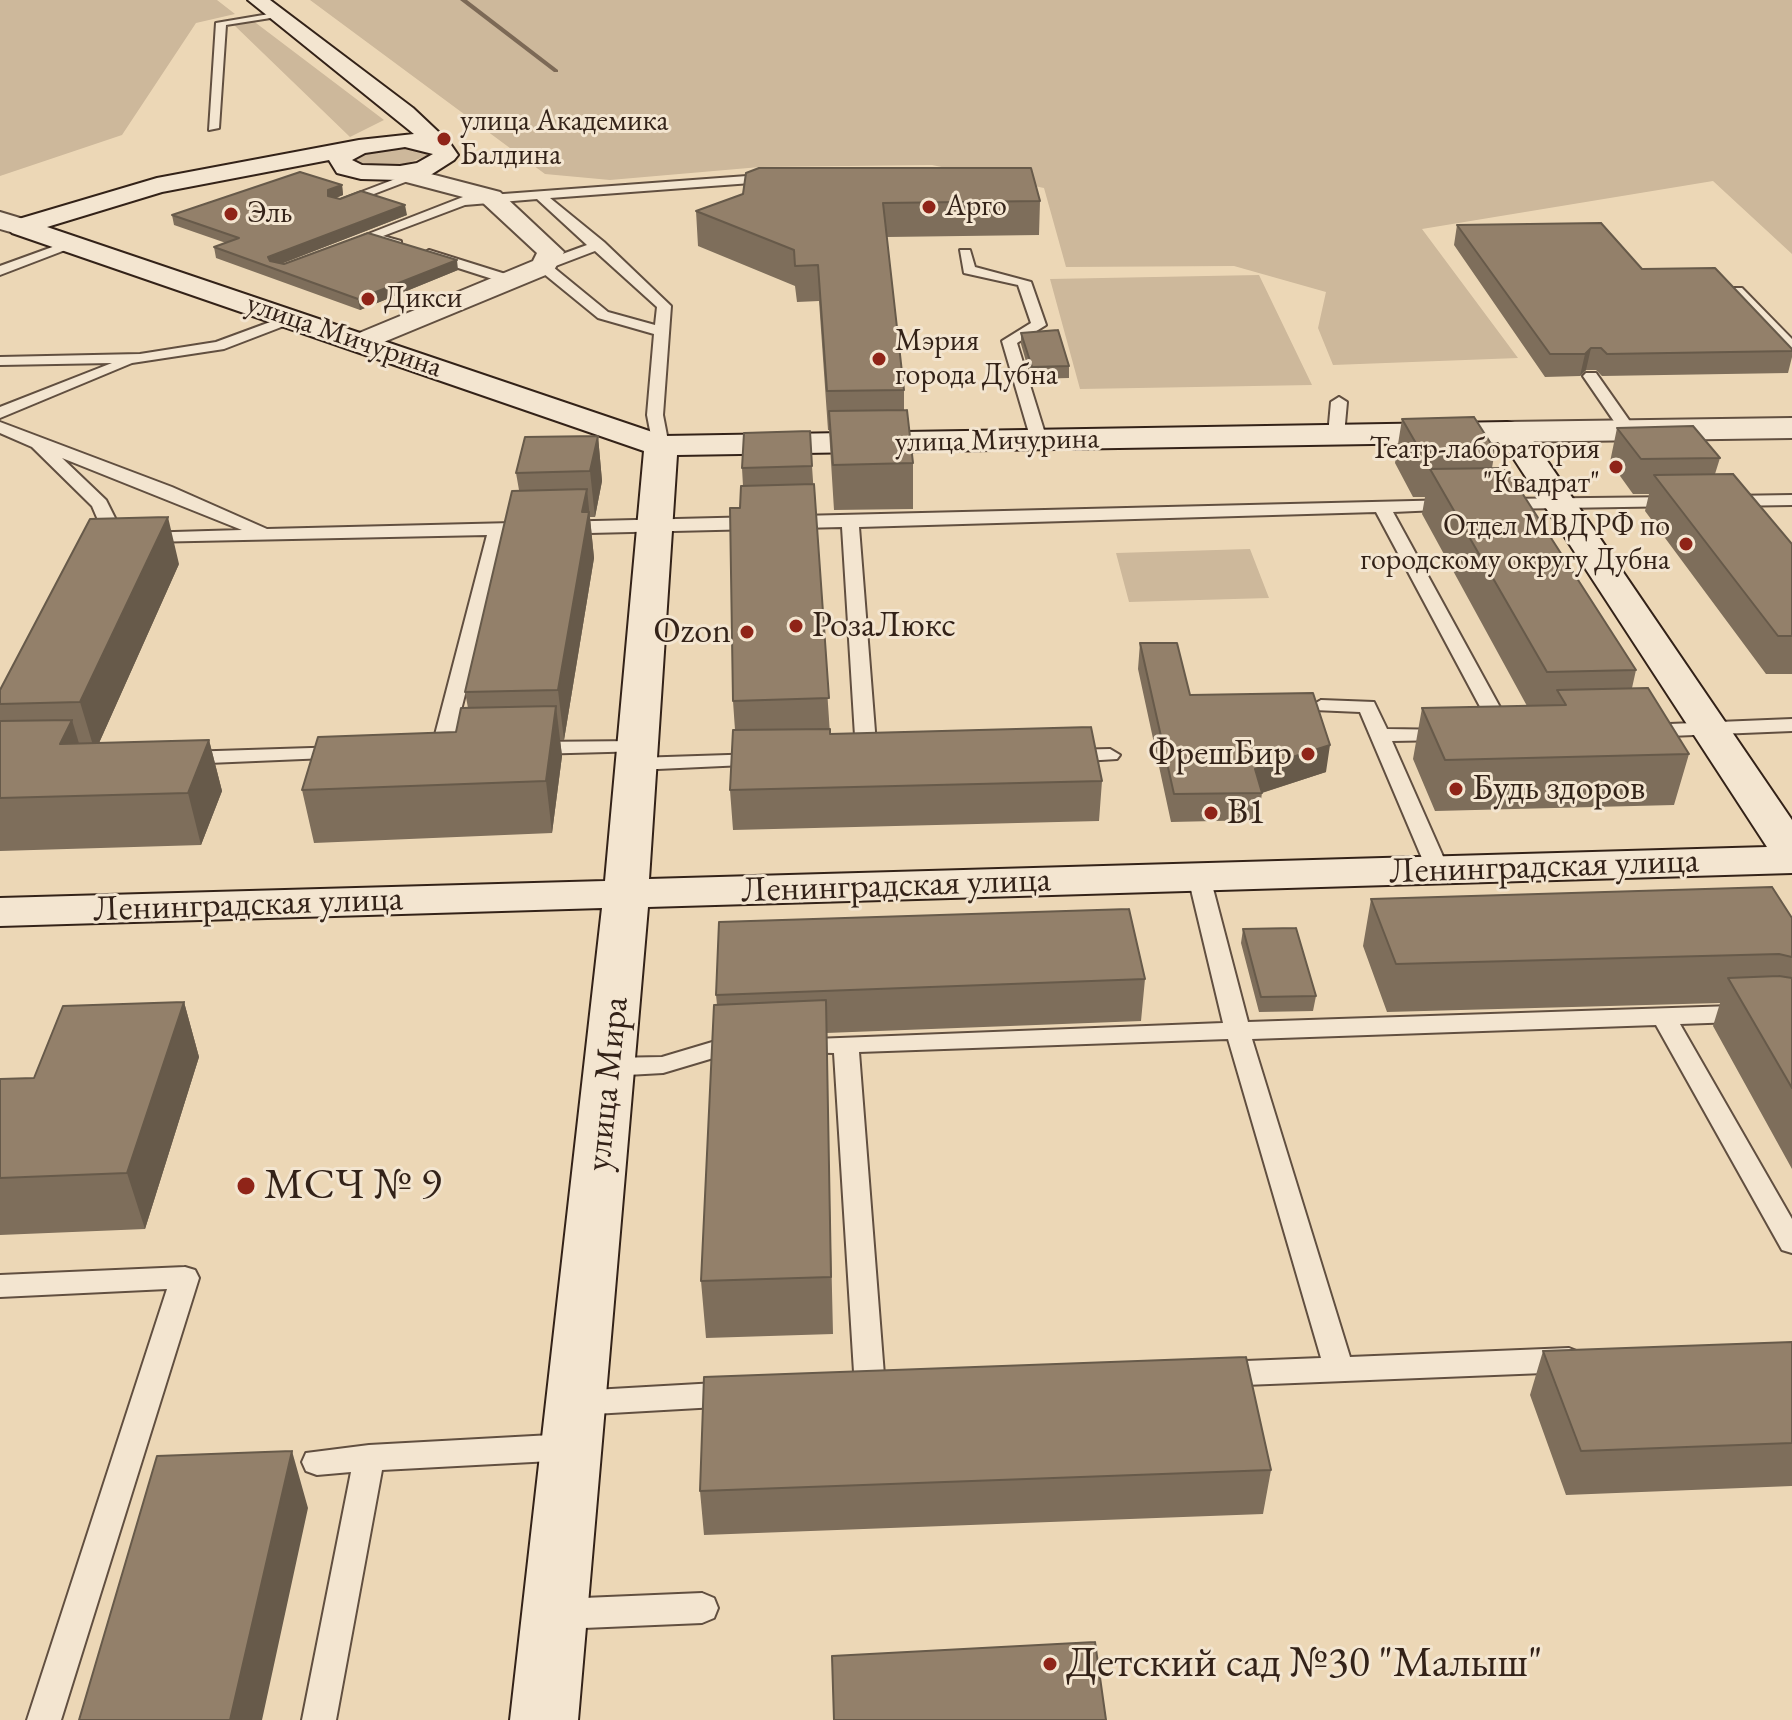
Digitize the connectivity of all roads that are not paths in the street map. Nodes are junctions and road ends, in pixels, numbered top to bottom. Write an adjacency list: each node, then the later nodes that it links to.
1 (258, 0): 2 (street)
2 (277, 14): 3 (street); 4 (lane)
3 (405, 113): 5 (street); 6 (street)
4 (213, 128)
5 (370, 144): 6 (street); 7 (street); 10 (street)
6 (443, 151): 8 (street); 11 (street)
7 (361, 172): 8 (street); 10 (street)
8 (408, 175): 11 (street); 13 (lane)
9 (784, 177): 12 (lane)
10 (182, 180): 14 (street)
11 (484, 194): 12 (lane); 15 (lane); 20 (street)
12 (538, 194): 18 (lane)
13 (337, 203)
14 (11, 223): 17 (street, улица Мичурина)
15 (370, 236): 16 (lane); 22 (lane)
16 (355, 241)
17 (74, 244): 21 (lane); 24 (street, улица Мичурина)
18 (599, 245): 20 (lane); 25 (lane)
19 (965, 253): 38 (lane)
20 (543, 266): 22 (street); 25 (lane)
21 (0, 271)
22 (510, 280): 26 (street)
23 (1737, 291): 27 (lane)
24 (292, 318): 26 (street, улица Мичурина); 28 (lane)
25 (659, 331): 40 (lane)
26 (362, 342): 40 (street, улица Мичурина)
27 (1792, 347)
28 (140, 358): 29 (lane); 32 (lane)
29 (0, 361)
30 (1591, 376): 35 (lane)
31 (1339, 402): 37 (lane)
32 (0, 413)
33 (0, 427): 39 (lane)
34 (1792, 428): 35 (street, улица Мичурина)
35 (1628, 430): 36 (street, улица Мичурина)
36 (1507, 432): 37 (street, улица Мичурина); 42 (street)
37 (1336, 435): 38 (street, улица Мичурина)
38 (1039, 440): 40 (street, улица Мичурина)
39 (38, 444): 47 (lane); 48 (lane)
40 (661, 446): 45 (street, улица Мира)
41 (1792, 500): 42 (lane)
42 (1559, 503): 43 (lane); 52 (street)
43 (1382, 507): 44 (lane); 54 (lane)
44 (850, 522): 45 (lane); 61 (lane)
45 (657, 528): 46 (lane); 58 (street, улица Мира)
46 (497, 531): 47 (lane); 56 (lane)
47 (268, 535): 48 (lane)
48 (112, 537): 49 (lane)
49 (82, 563)
50 (1321, 706): 54 (lane)
51 (1792, 725): 52 (lane)
52 (1709, 728): 53 (lane); 64 (street)
53 (1624, 731)
54 (1381, 735): 66 (lane)
55 (516, 749): 58 (lane)
56 (441, 750)
57 (362, 753): 62 (lane)
58 (637, 755): 63 (lane); 68 (street, улица Мира)
59 (1110, 755): 60 (lane)
60 (1049, 756)
61 (836, 758)
62 (158, 759)
63 (774, 759)
64 (1792, 852)
65 (1792, 860): 66 (street, Ленинградская улица)
66 (1438, 870): 67 (street, Ленинградская улица)
67 (1199, 877): 68 (street, Ленинградская улица); 72 (lane)
68 (625, 895): 69 (street, Ленинградская улица); 74 (street, улица Мира)
69 (0, 912)
70 (1664, 1017): 71 (lane); 72 (lane); 75 (lane)
71 (1792, 1018)
72 (1237, 1029): 73 (lane); 78 (lane)
73 (846, 1044): 74 (lane); 81 (lane)
74 (609, 1067): 84 (street, улица Мира)
75 (1792, 1243)
76 (0, 1286): 89 (lane)
77 (1593, 1359): 78 (lane)
78 (1339, 1369): 79 (lane)
79 (1198, 1375)
80 (901, 1387): 81 (lane)
81 (870, 1388): 82 (lane)
82 (840, 1390)
83 (763, 1393): 84 (lane)
84 (573, 1425): 85 (lane); 88 (street, улица Мира)
85 (369, 1458): 86 (lane); 90 (lane)
86 (317, 1462)
87 (702, 1608): 88 (lane)
88 (555, 1614): 91 (street, улица Мира)
89 (44, 1720)
90 (319, 1720)
91 (544, 1720)

